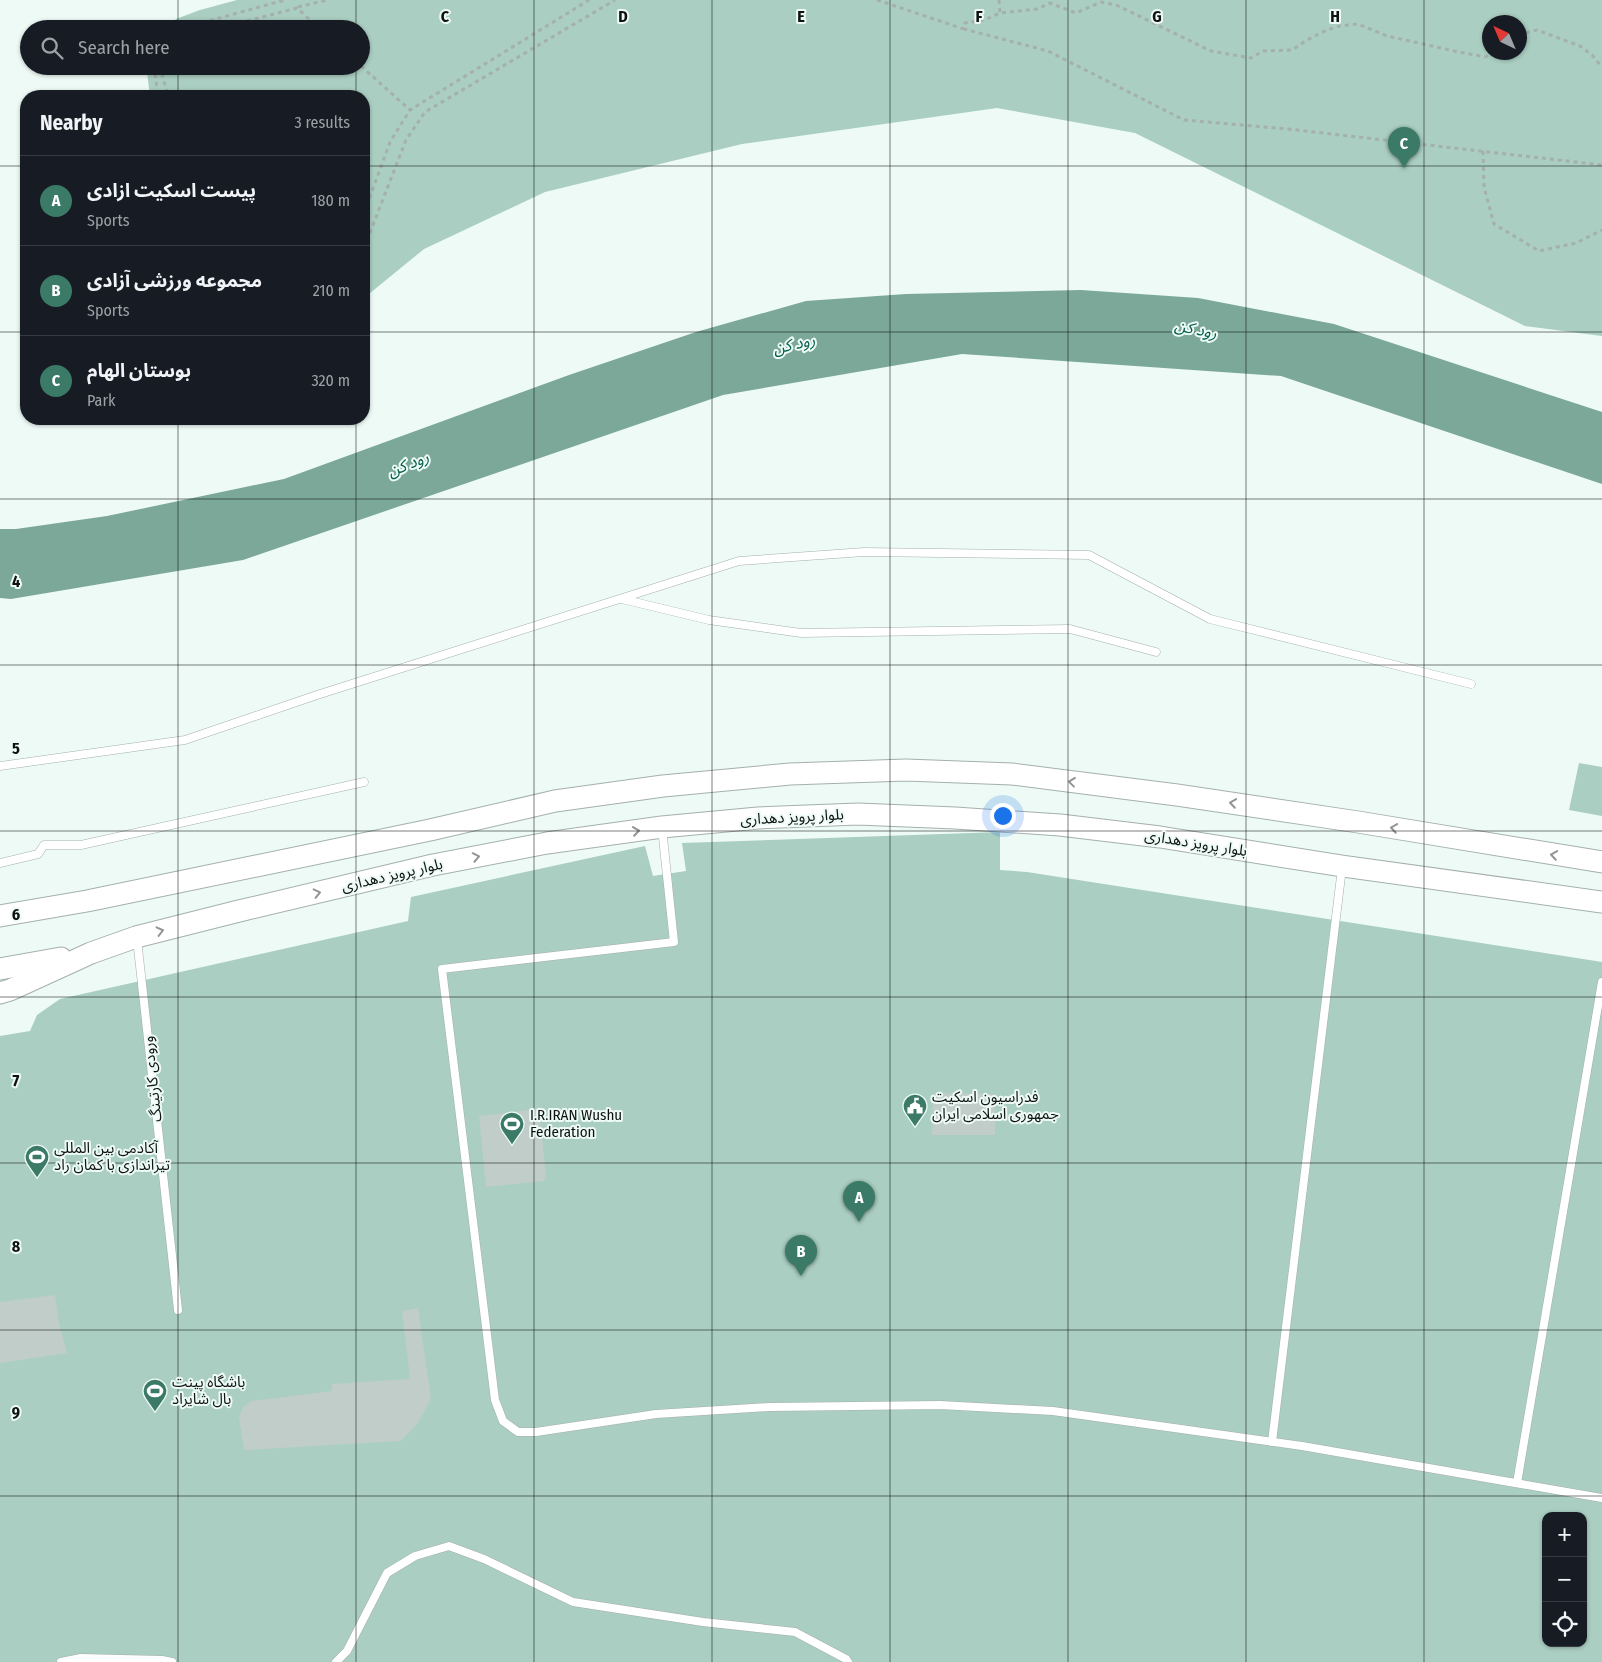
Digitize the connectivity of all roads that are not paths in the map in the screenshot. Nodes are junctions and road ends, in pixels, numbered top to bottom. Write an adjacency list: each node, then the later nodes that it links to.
1 (620, 598): 2 (lane); 3 (lane); 4 (lane)
2 (1156, 652)
3 (1471, 684)
4 (0, 766)
5 (364, 782): 8 (lane)
6 (662, 828): 9 (main road, بلوار پرویز دهداری); 12 (main road, بلوار پرویز دهداری, one-way to 6); 18 (lane)
7 (1602, 862): 11 (main road, one-way to 11)
8 (0, 863)
9 (1342, 866): 10 (main road, بلوار پرویز دهداری); 18 (lane)
10 (1602, 902)
11 (0, 916)
12 (136, 937): 13 (main road, بلوار پرویز دهداری); 17 (lane, ورودی کارتینگ)
13 (91, 953): 14 (main road); 16 (main road, بلوار پرویز دهداری)
14 (0, 969)
15 (1602, 982): 19 (lane)
16 (0, 993)
17 (178, 1310)
18 (1272, 1442): 19 (lane)
19 (1517, 1482): 20 (lane)
20 (1602, 1498)
21 (61, 1662): 22 (lane)
22 (172, 1662)
23 (336, 1662): 24 (lane)
24 (848, 1662)

